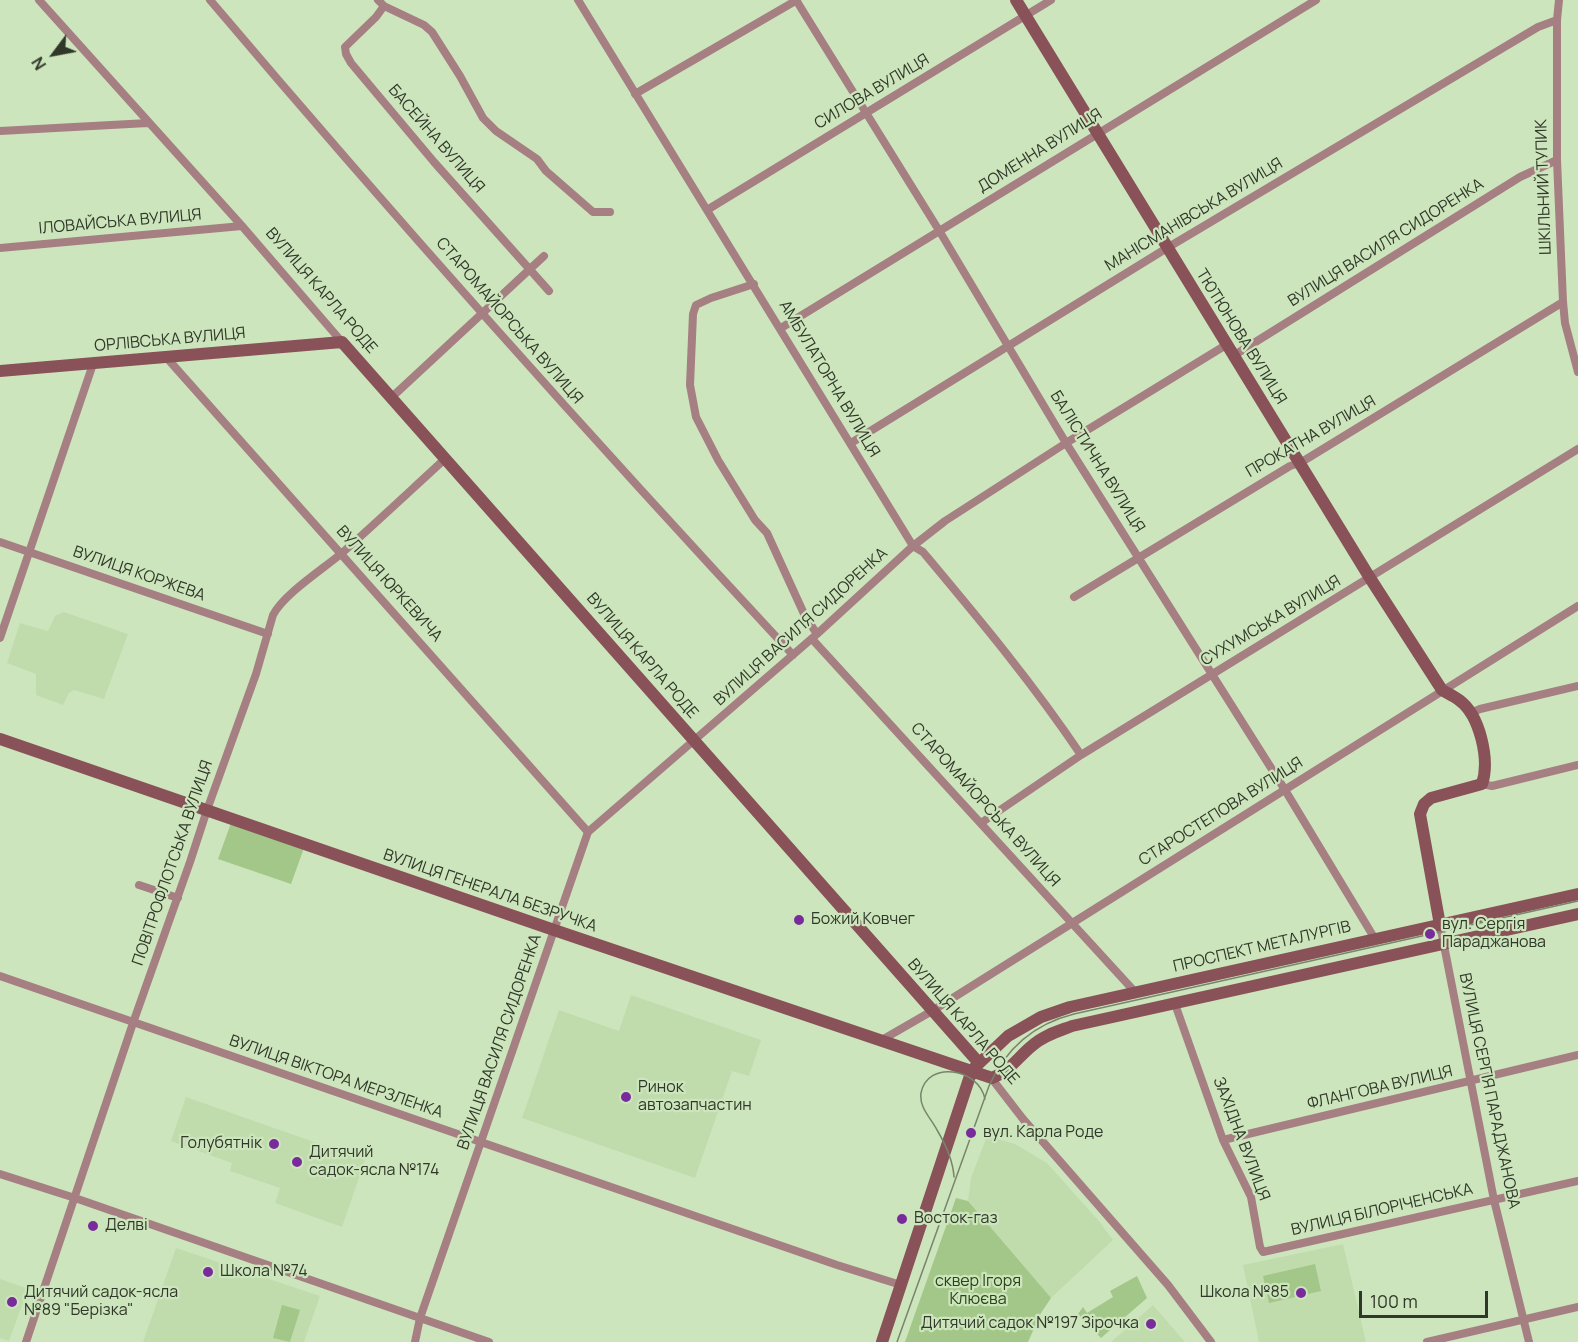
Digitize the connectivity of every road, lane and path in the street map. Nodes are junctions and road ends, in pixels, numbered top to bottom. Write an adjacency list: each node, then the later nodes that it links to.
1 (39, 0): 14 (street, ВУЛИЦЯ КАРЛА РОДЕ)
2 (210, 0): 29 (street, СТАРОМАЙОРСЬКА ВУЛИЦЯ)
3 (578, 0): 12 (street, АМБУЛАТОРНА ВУЛИЦЯ)
4 (796, 0): 12 (street); 13 (street, БАЛІСТИЧНА ВУЛИЦЯ)
5 (1016, 0): 10 (street, ТЮТЮНОВА ВУЛИЦЯ)
6 (1051, 0): 10 (street, СИЛОВА ВУЛИЦЯ)
7 (1316, 0): 16 (street, ДОМЕННА ВУЛИЦЯ)
8 (1559, 0): 11 (street, ШКІЛЬНИЙ ТУПИК)
9 (381, 3): 19 (street, БАСЕЙНА ВУЛИЦЯ); 25 (street, БАСЕЙНА ВУЛИЦЯ)
10 (1026, 16): 13 (street, СИЛОВА ВУЛИЦЯ); 16 (street, ТЮТЮНОВА ВУЛИЦЯ)
11 (1557, 20): 17 (street, ШКІЛЬНИЙ ТУПИК); 22 (street, МАНІСМАНІВСЬКА ВУЛИЦЯ)
12 (635, 94): 18 (street, АМБУЛАТОРНА ВУЛИЦЯ)
13 (865, 114): 18 (street, СИЛОВА ВУЛИЦЯ); 21 (street, БАЛІСТИЧНА ВУЛИЦЯ)
14 (148, 123): 15 (street); 20 (street, ВУЛИЦЯ КАРЛА РОДЕ)
15 (0, 131)
16 (1096, 134): 21 (street, ДОМЕННА ВУЛИЦЯ); 22 (street, ТЮТЮНОВА ВУЛИЦЯ)
17 (1557, 160): 28 (street, ШКІЛЬНИЙ ТУПИК); 33 (street, ВУЛИЦЯ ВАСИЛЯ СИДОРЕНКА)
18 (707, 210): 26 (street, АМБУЛАТОРНА ВУЛИЦЯ)
19 (610, 212)
20 (242, 226): 23 (street, ІЛОВАЙСЬКА ВУЛИЦЯ); 31 (street, ВУЛИЦЯ КАРЛА РОДЕ)
21 (940, 232): 30 (street, ДОМЕННА ВУЛИЦЯ); 32 (street, БАЛІСТИЧНА ВУЛИЦЯ)
22 (1167, 248): 32 (street, МАНІСМАНІВСЬКА ВУЛИЦЯ); 33 (street, ТЮТЮНОВА ВУЛИЦЯ)
23 (0, 249)
24 (544, 256): 25 (street)
25 (529, 268): 27 (street, БАСЕЙНА ВУЛИЦЯ); 29 (street)
26 (754, 284): 30 (street, АМБУЛАТОРНА ВУЛИЦЯ); 53 (street, СТАРОМАЙОРСЬКА ВУЛИЦЯ)
27 (549, 291)
28 (1563, 302): 37 (street, ШКІЛЬНИЙ ТУПИК); 43 (street, ПРОКАТНА ВУЛИЦЯ)
29 (482, 312): 38 (street); 55 (street, СТАРОМАЙОРСЬКА ВУЛИЦЯ)
30 (781, 328): 40 (street, АМБУЛАТОРНА ВУЛИЦЯ)
31 (342, 342): 34 (street, ОРЛІВСЬКА ВУЛИЦЯ); 38 (street, ВУЛИЦЯ КАРЛА РОДЕ)
32 (1007, 347): 39 (street, БАЛІСТИЧНА ВУЛИЦЯ); 40 (street, МАНІСМАНІВСЬКА ВУЛИЦЯ)
33 (1230, 350): 39 (street, ВУЛИЦЯ ВАСИЛЯ СИДОРЕНКА); 43 (street, ТЮТЮНОВА ВУЛИЦЯ)
34 (166, 357): 35 (street, ОРЛІВСЬКА ВУЛИЦЯ); 47 (street, ВУЛИЦЯ ЮРКЕВИЧА)
35 (93, 364): 36 (street, ОРЛІВСЬКА ВУЛИЦЯ); 46 (street)
36 (0, 371)
37 (1578, 372)
38 (392, 397): 42 (street, ВУЛИЦЯ КАРЛА РОДЕ)
39 (1066, 442): 45 (street, ВУЛИЦЯ ВАСИЛЯ СИДОРЕНКА); 48 (street, БАЛІСТИЧНА ВУЛИЦЯ)
40 (851, 443): 45 (street, АМБУЛАТОРНА ВУЛИЦЯ)
41 (1578, 448): 49 (street, СУХУМСЬКА ВУЛИЦЯ)
42 (446, 458): 47 (street, ПОВІТРОФЛОТСЬКА ВУЛИЦЯ); 61 (street, ВУЛИЦЯ КАРЛА РОДЕ)
43 (1300, 463): 48 (street, ПРОКАТНА ВУЛИЦЯ); 49 (street, ТЮТЮНОВА ВУЛИЦЯ)
44 (0, 542): 46 (street, ВУЛИЦЯ КОРЖЕВА)
45 (914, 546): 53 (street, ВУЛИЦЯ ВАСИЛЯ СИДОРЕНКА); 62 (street, АМБУЛАТОРНА ВУЛИЦЯ)
46 (30, 552): 52 (street, ВУЛИЦЯ КОРЖЕВА); 54 (street)
47 (341, 553): 52 (street, ПОВІТРОФЛОТСЬКА ВУЛИЦЯ); 68 (street, ВУЛИЦЯ ЮРКЕВИЧА)
48 (1139, 557): 50 (street, ПРОКАТНА ВУЛИЦЯ); 56 (street, БАЛІСТИЧНА ВУЛИЦЯ)
49 (1370, 578): 56 (street, СУХУМСЬКА ВУЛИЦЯ); 58 (street, ТЮТЮНОВА ВУЛИЦЯ)
50 (1074, 597)
51 (1578, 606): 58 (street, СТАРОСТЕПОВА ВУЛИЦЯ)
52 (268, 634): 66 (street, ПОВІТРОФЛОТСЬКА ВУЛИЦЯ)
53 (814, 636): 55 (street, ВУЛИЦЯ ВАСИЛЯ СИДОРЕНКА); 67 (street, СТАРОМАЙОРСЬКА ВУЛИЦЯ)
54 (0, 638)
55 (793, 655): 61 (street, ВУЛИЦЯ ВАСИЛЯ СИДОРЕНКА)
56 (1211, 675): 62 (street, СУХУМСЬКА ВУЛИЦЯ); 65 (street, БАЛІСТИЧНА ВУЛИЦЯ)
57 (1578, 687): 59 (street)
58 (1442, 690): 59 (street); 65 (street, СТАРОСТЕПОВА ВУЛИЦЯ)
59 (1471, 713): 64 (street)
60 (0, 739): 66 (street, ВУЛИЦЯ ГЕНЕРАЛА БЕЗРУЧКА)
61 (694, 741): 68 (street, ВУЛИЦЯ ВАСИЛЯ СИДОРЕНКА); 81 (street, ВУЛИЦЯ КАРЛА РОДЕ)
62 (1081, 755): 67 (street, СУХУМСЬКА ВУЛИЦЯ)
63 (1578, 765): 64 (street)
64 (1482, 784): 74 (street, ВУЛИЦЯ СЕРГІЯ ПАРАДЖАНОВА)
65 (1285, 790): 73 (street, СТАРОСТЕПОВА ВУЛИЦЯ); 76 (street, БАЛІСТИЧНА ВУЛИЦЯ)
66 (207, 810): 71 (street, ПОВІТРОФЛОТСЬКА ВУЛИЦЯ); 75 (street, ВУЛИЦЯ ГЕНЕРАЛА БЕЗРУЧКА)
67 (981, 823): 73 (street, СТАРОМАЙОРСЬКА ВУЛИЦЯ)
68 (588, 832): 75 (street, ВУЛИЦЯ ВАСИЛЯ СИДОРЕНКА)
69 (138, 885): 71 (street)
70 (1578, 894): 74 (street, ПРОСПЕКТ МЕТАЛУРГІВ)
71 (178, 898): 82 (street, ПОВІТРОФЛОТСЬКА ВУЛИЦЯ)
72 (1578, 914): 77 (street)
73 (1072, 923): 79 (street, СТАРОМАЙОРСЬКА ВУЛИЦЯ); 81 (street, СТАРОСТЕПОВА ВУЛИЦЯ)
74 (1440, 925): 76 (street, ПРОСПЕКТ МЕТАЛУРГІВ); 77 (street, ВУЛИЦЯ СЕРГІЯ ПАРАДЖАНОВА)
75 (554, 930): 83 (street, ВУЛИЦЯ ГЕНЕРАЛА БЕЗРУЧКА); 89 (street, ВУЛИЦЯ ВАСИЛЯ СИДОРЕНКА)
76 (1375, 939): 79 (street, ПРОСПЕКТ МЕТАЛУРГІВ)
77 (1443, 944): 80 (street); 87 (street, ВУЛИЦЯ СЕРГІЯ ПАРАДЖАНОВА)
78 (0, 976): 82 (street, ВУЛИЦЯ ВІКТОРА МЕРЗЛЕНКА)
79 (1135, 992): 85 (street, ПРОСПЕКТ МЕТАЛУРГІВ)
80 (1175, 1004): 86 (street); 88 (street, ЗАХІДНА ВУЛИЦЯ)
81 (932, 1011): 83 (street, СТАРОСТЕПОВА ВУЛИЦЯ); 85 (street, ВУЛИЦЯ КАРЛА РОДЕ)
82 (133, 1023): 89 (street, ВУЛИЦЯ ВІКТОРА МЕРЗЛЕНКА); 92 (street, ПОВІТРОФЛОТСЬКА ВУЛИЦЯ)
83 (880, 1041): 85 (street, ВУЛИЦЯ ГЕНЕРАЛА БЕЗРУЧКА)
84 (1578, 1055): 87 (street, ФЛАНГОВА ВУЛИЦЯ)
85 (975, 1067): 86 (street); 95 (street, ПРОСПЕКТ МЕТАЛУРГІВ)
86 (992, 1078): 103 (street, ВУЛИЦЯ КАРЛА РОДЕ)
87 (1470, 1082): 88 (street, ФЛАНГОВА ВУЛИЦЯ); 93 (street, ВУЛИЦЯ СЕРГІЯ ПАРАДЖАНОВА)
88 (1223, 1140): 94 (street, ЗАХІДНА ВУЛИЦЯ)
89 (482, 1143): 95 (street, ВУЛИЦЯ ВІКТОРА МЕРЗЛЕНКА); 97 (street, ВУЛИЦЯ ВАСИЛЯ СИДОРЕНКА)
90 (0, 1174): 92 (street)
91 (1578, 1181): 93 (street, ВУЛИЦЯ БІЛОРІЧЕНСЬКА)
92 (75, 1198): 97 (street); 99 (street, ПОВІТРОФЛОТСЬКА ВУЛИЦЯ)
93 (1494, 1200): 94 (street, ВУЛИЦЯ БІЛОРІЧЕНСЬКА); 98 (street, ВУЛИЦЯ СЕРГІЯ ПАРАДЖАНОВА)
94 (1263, 1252)
95 (901, 1285): 102 (street, ПРОСПЕКТ МЕТАЛУРГІВ)
96 (1578, 1307): 98 (street)
97 (420, 1318): 100 (street, ВУЛИЦЯ ВАСИЛЯ СИДОРЕНКА); 101 (street)
98 (1523, 1319): 104 (street); 105 (street, ВУЛИЦЯ СЕРГІЯ ПАРАДЖАНОВА)
99 (26, 1342)
100 (415, 1342)
101 (489, 1342)
102 (882, 1342)
103 (1211, 1342)
104 (1427, 1342)
105 (1529, 1342)

